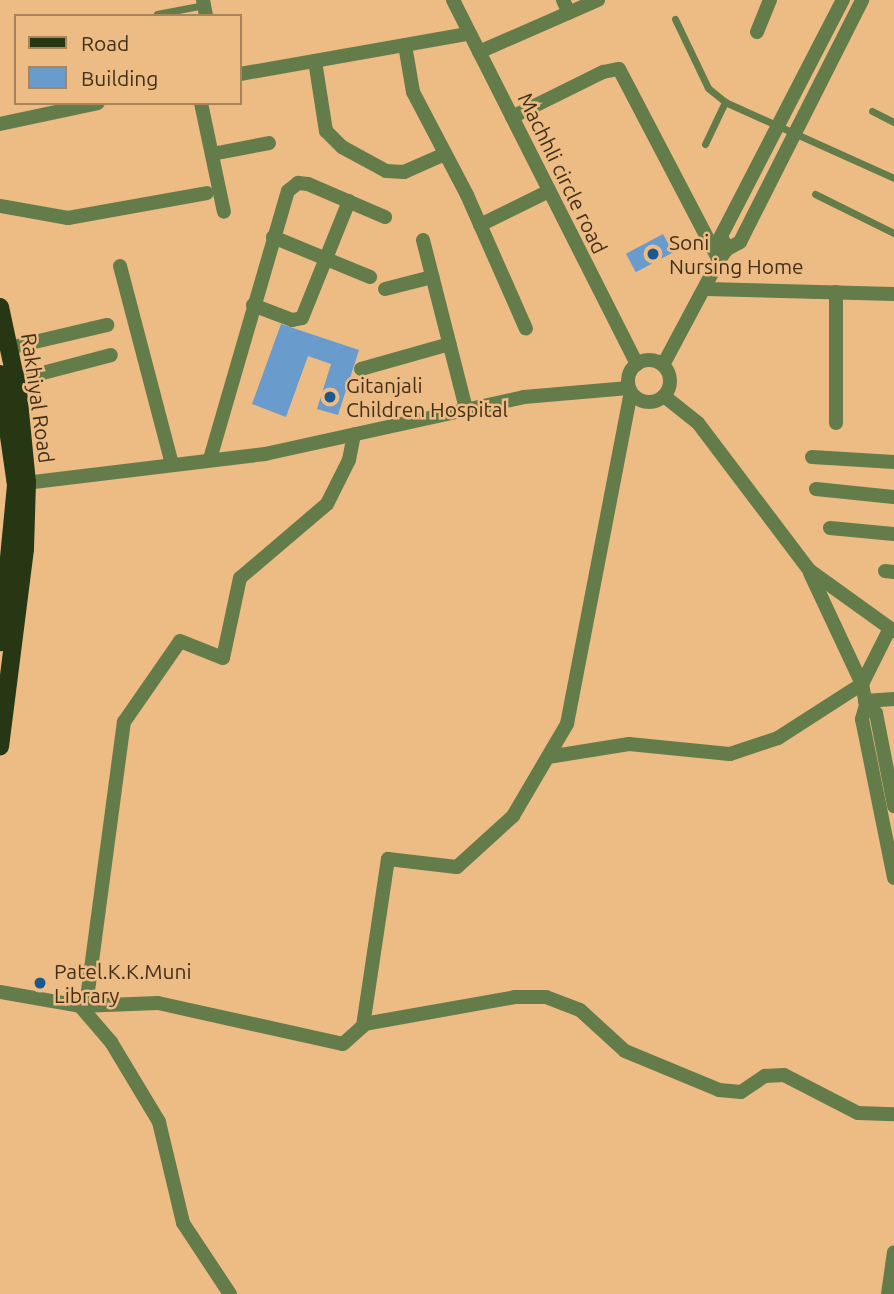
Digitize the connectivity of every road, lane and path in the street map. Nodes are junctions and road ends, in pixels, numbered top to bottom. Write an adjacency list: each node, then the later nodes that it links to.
1 (453, 0): 11 (street, Machhli circle road)
2 (598, 0): 6 (street)
3 (770, 0): 10 (street)
4 (843, 0): 21 (street)
5 (862, 0): 24 (street)
6 (566, 6): 13 (street)
7 (204, 7): 8 (lane)
8 (157, 14)
9 (675, 19): 16 (lane)
10 (757, 32)
11 (468, 34): 12 (street); 13 (street, Machhli circle road)
12 (405, 45): 14 (street); 28 (street)
13 (479, 52): 20 (street, Machhli circle road)
14 (315, 61): 15 (street); 28 (street)
15 (242, 74)
16 (725, 102): 21 (lane); 26 (lane)
17 (89, 105): 23 (street)
18 (201, 105): 27 (street)
19 (872, 111): 22 (lane)
20 (512, 117): 30 (street, Machhli circle road); 41 (street)
21 (776, 122): 24 (lane); 41 (street)
22 (894, 122)
23 (0, 124)
24 (794, 130): 29 (lane); 41 (street)
25 (269, 143): 27 (street)
26 (705, 144)
27 (212, 154): 35 (street)
28 (445, 154): 37 (street)
29 (894, 178)
30 (549, 191): 37 (street); 57 (street, Machhli circle road)
31 (207, 193): 34 (street)
32 (815, 194): 38 (lane)
33 (348, 201): 36 (street); 39 (street); 42 (street)
34 (0, 206)
35 (224, 212)
36 (385, 216)
37 (480, 225): 53 (street)
38 (894, 233)
39 (273, 237): 42 (street); 50 (street)
40 (423, 240): 45 (street)
41 (723, 255): 47 (street)
42 (325, 260): 44 (street); 50 (street)
43 (120, 266): 69 (street)
44 (370, 277)
45 (432, 277): 46 (street); 54 (street)
46 (385, 289)
47 (706, 289): 48 (street); 58 (street)
48 (836, 292): 49 (street); 64 (street)
49 (894, 294)
50 (253, 305): 67 (street)
51 (0, 307): 55 (main road, Rakhiyal Road)
52 (107, 325): 55 (street)
53 (526, 329)
54 (450, 344): 59 (street); 63 (street)
55 (9, 348): 60 (main road, Rakhiyal Road)
56 (111, 355): 60 (street)
57 (637, 364): 58 (street); 61 (street)
58 (663, 365): 62 (street)
59 (361, 369)
60 (8, 377): 70 (main road, Rakhiyal Road)
61 (630, 390): 62 (street); 63 (street); 82 (street)
62 (664, 397): 75 (street)
63 (466, 409): 65 (street)
64 (836, 423)
65 (354, 435): 67 (street); 87 (street)
66 (812, 457): 68 (street)
67 (210, 459): 69 (street)
68 (894, 462)
69 (172, 464): 70 (street)
70 (21, 483): 77 (main road); 81 (main road, Rakhiyal Road)
71 (816, 489): 72 (street)
72 (894, 497)
73 (830, 528): 74 (street)
74 (894, 534)
75 (809, 570): 76 (street); 78 (street)
76 (892, 630): 78 (street)
77 (0, 656)
78 (862, 684): 80 (street); 82 (street)
79 (894, 699): 80 (street)
80 (866, 703): 83 (street); 85 (street)
81 (0, 746)
82 (548, 757): 88 (street)
83 (891, 774): 84 (street)
84 (894, 806)
85 (894, 878)
86 (0, 992): 87 (street)
87 (83, 1006): 88 (street); 91 (street)
88 (363, 1024): 89 (street)
89 (894, 1114)
90 (894, 1252): 92 (street)
91 (230, 1294)
92 (888, 1294)

